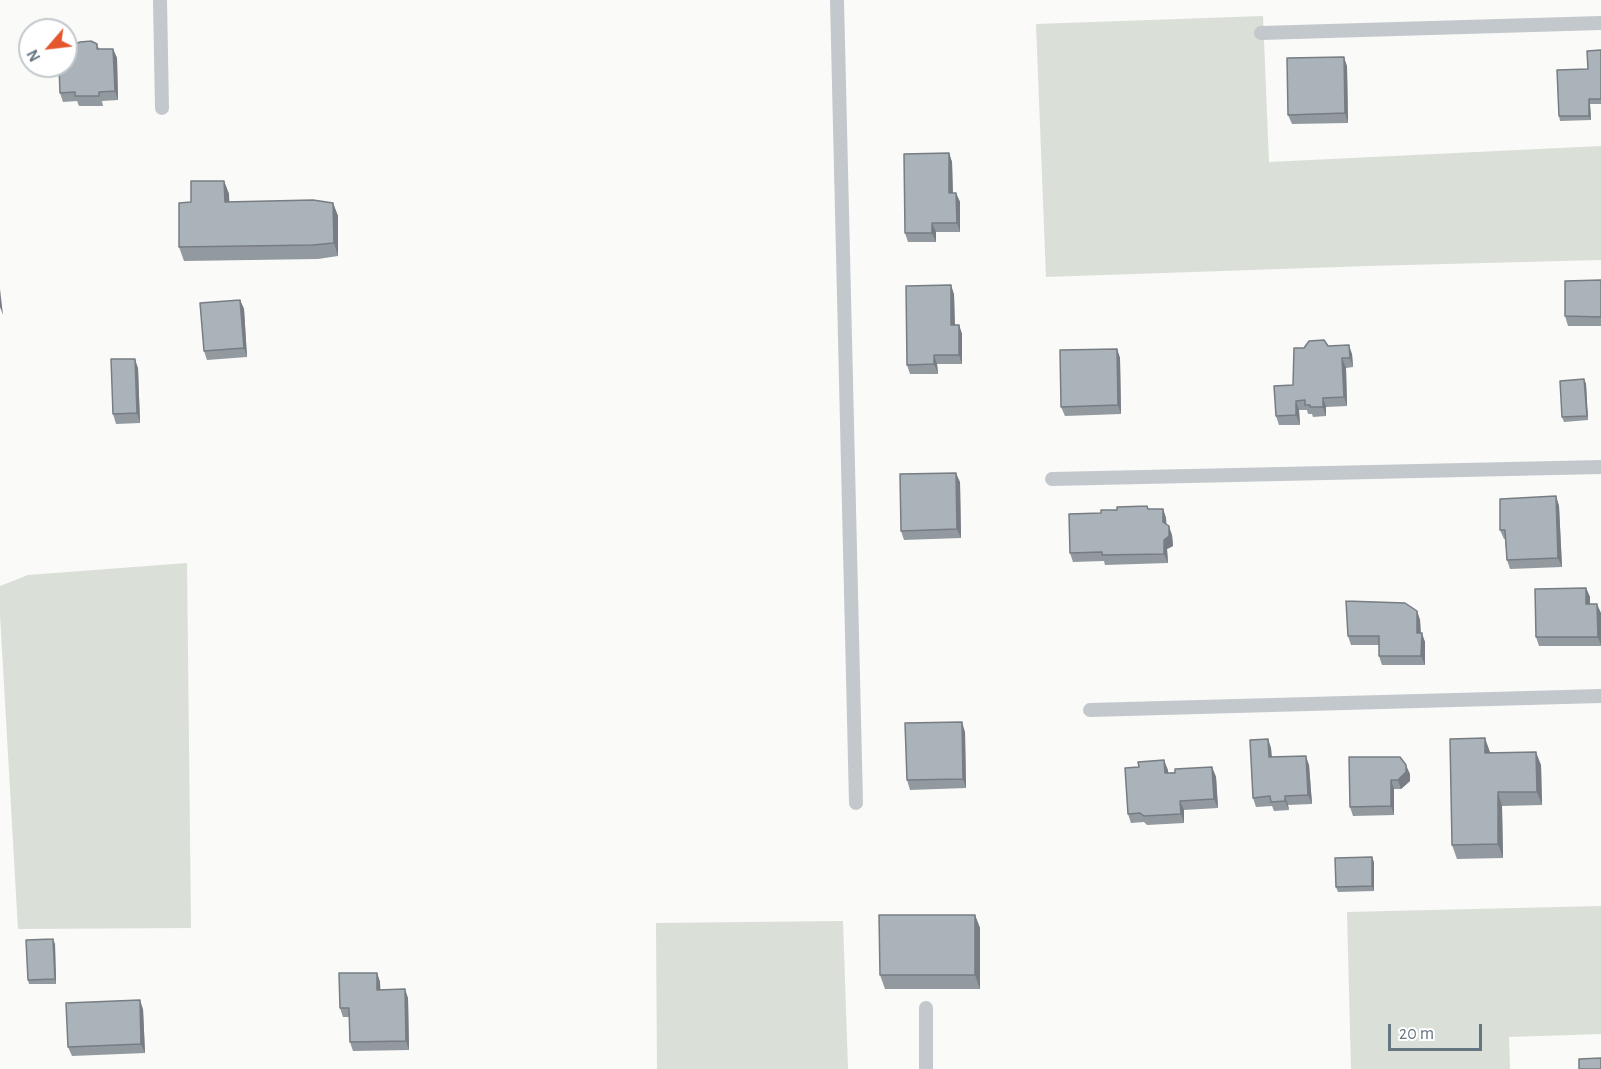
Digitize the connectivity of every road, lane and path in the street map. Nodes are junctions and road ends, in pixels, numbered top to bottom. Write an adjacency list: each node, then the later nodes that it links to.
1 (160, 0): 5 (lane)
2 (837, 0): 10 (lane)
3 (1601, 23): 4 (lane)
4 (1261, 33)
5 (162, 108)
6 (1601, 467): 7 (lane)
7 (1052, 479)
8 (1601, 696): 9 (lane)
9 (1090, 710)
10 (856, 802)
11 (926, 1008): 12 (lane)
12 (926, 1069)

